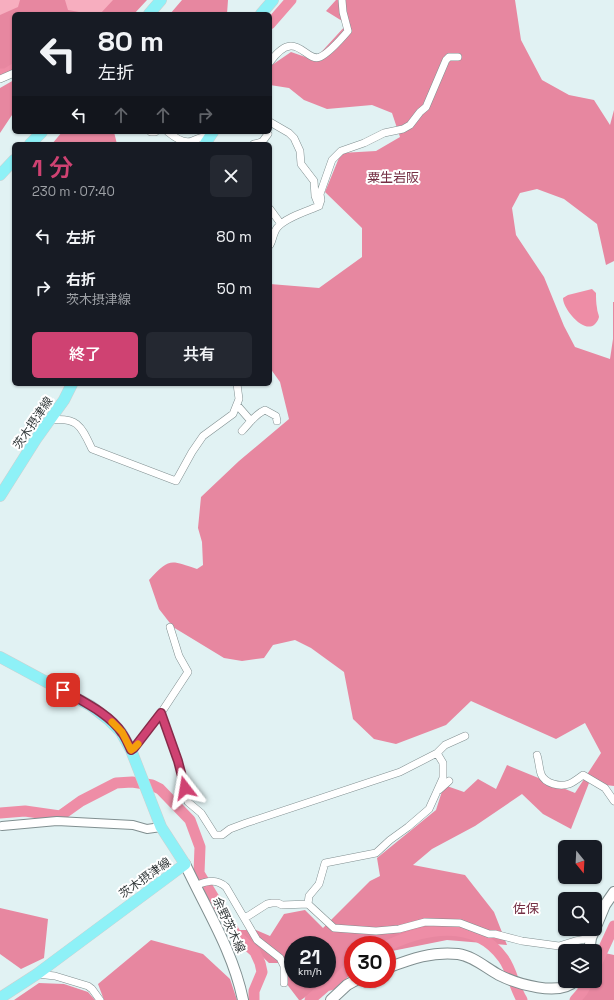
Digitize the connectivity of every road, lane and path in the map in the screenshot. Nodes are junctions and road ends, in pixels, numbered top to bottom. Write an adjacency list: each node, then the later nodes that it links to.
1 (161, 0): 4 (main road)
2 (273, 0): 5 (main road)
3 (342, 0): 7 (street)
4 (151, 12)
5 (263, 12)
6 (458, 57): 21 (street)
7 (272, 60)
8 (12, 74): 9 (street)
9 (0, 79)
10 (272, 123): 21 (street)
11 (40, 134): 15 (main road)
12 (171, 134): 16 (street)
13 (268, 134): 18 (street)
14 (206, 136): 17 (street)
15 (32, 142)
16 (187, 142)
17 (187, 142)
18 (262, 142)
19 (12, 162): 20 (main road)
20 (0, 175)
21 (319, 206): 23 (street)
22 (272, 212): 23 (street)
23 (281, 224): 24 (street)
24 (272, 242)
25 (71, 386): 28 (main road, 茨木摂津線)
26 (237, 386): 27 (street)
27 (237, 405): 28 (street); 29 (street)
28 (50, 420): 32 (main road, 茨木摂津線)
29 (251, 420): 30 (street); 31 (street)
30 (277, 421)
31 (242, 431)
32 (0, 496)
33 (170, 627): 35 (street)
34 (0, 657): 37 (main road, 茨木摂津線)
35 (161, 713): 37 (street); 38 (street)
36 (464, 736): 38 (street)
37 (131, 750): 44 (main road, 茨木摂津線)
38 (438, 753): 41 (street)
39 (536, 755): 42 (street)
40 (449, 781): 41 (street)
41 (438, 791): 48 (street)
42 (614, 801)
43 (1, 826): 44 (street)
44 (161, 827): 45 (main road, 茨木摂津線)
45 (185, 864): 46 (main road, 余野茨木線); 54 (main road, 茨木摂津線)
46 (196, 886): 50 (street); 59 (main road, 余野茨木線)
47 (614, 892): 49 (main road)
48 (308, 904): 50 (street); 51 (street)
49 (602, 913)
50 (245, 918): 53 (street)
51 (586, 936)
52 (396, 964): 56 (main road)
53 (284, 966)
54 (37, 974): 57 (main road, 茨木摂津線); 58 (street)
55 (344, 988): 60 (main road)
56 (562, 988)
57 (0, 998)
58 (100, 1000)
59 (243, 1000)
60 (331, 1000)

